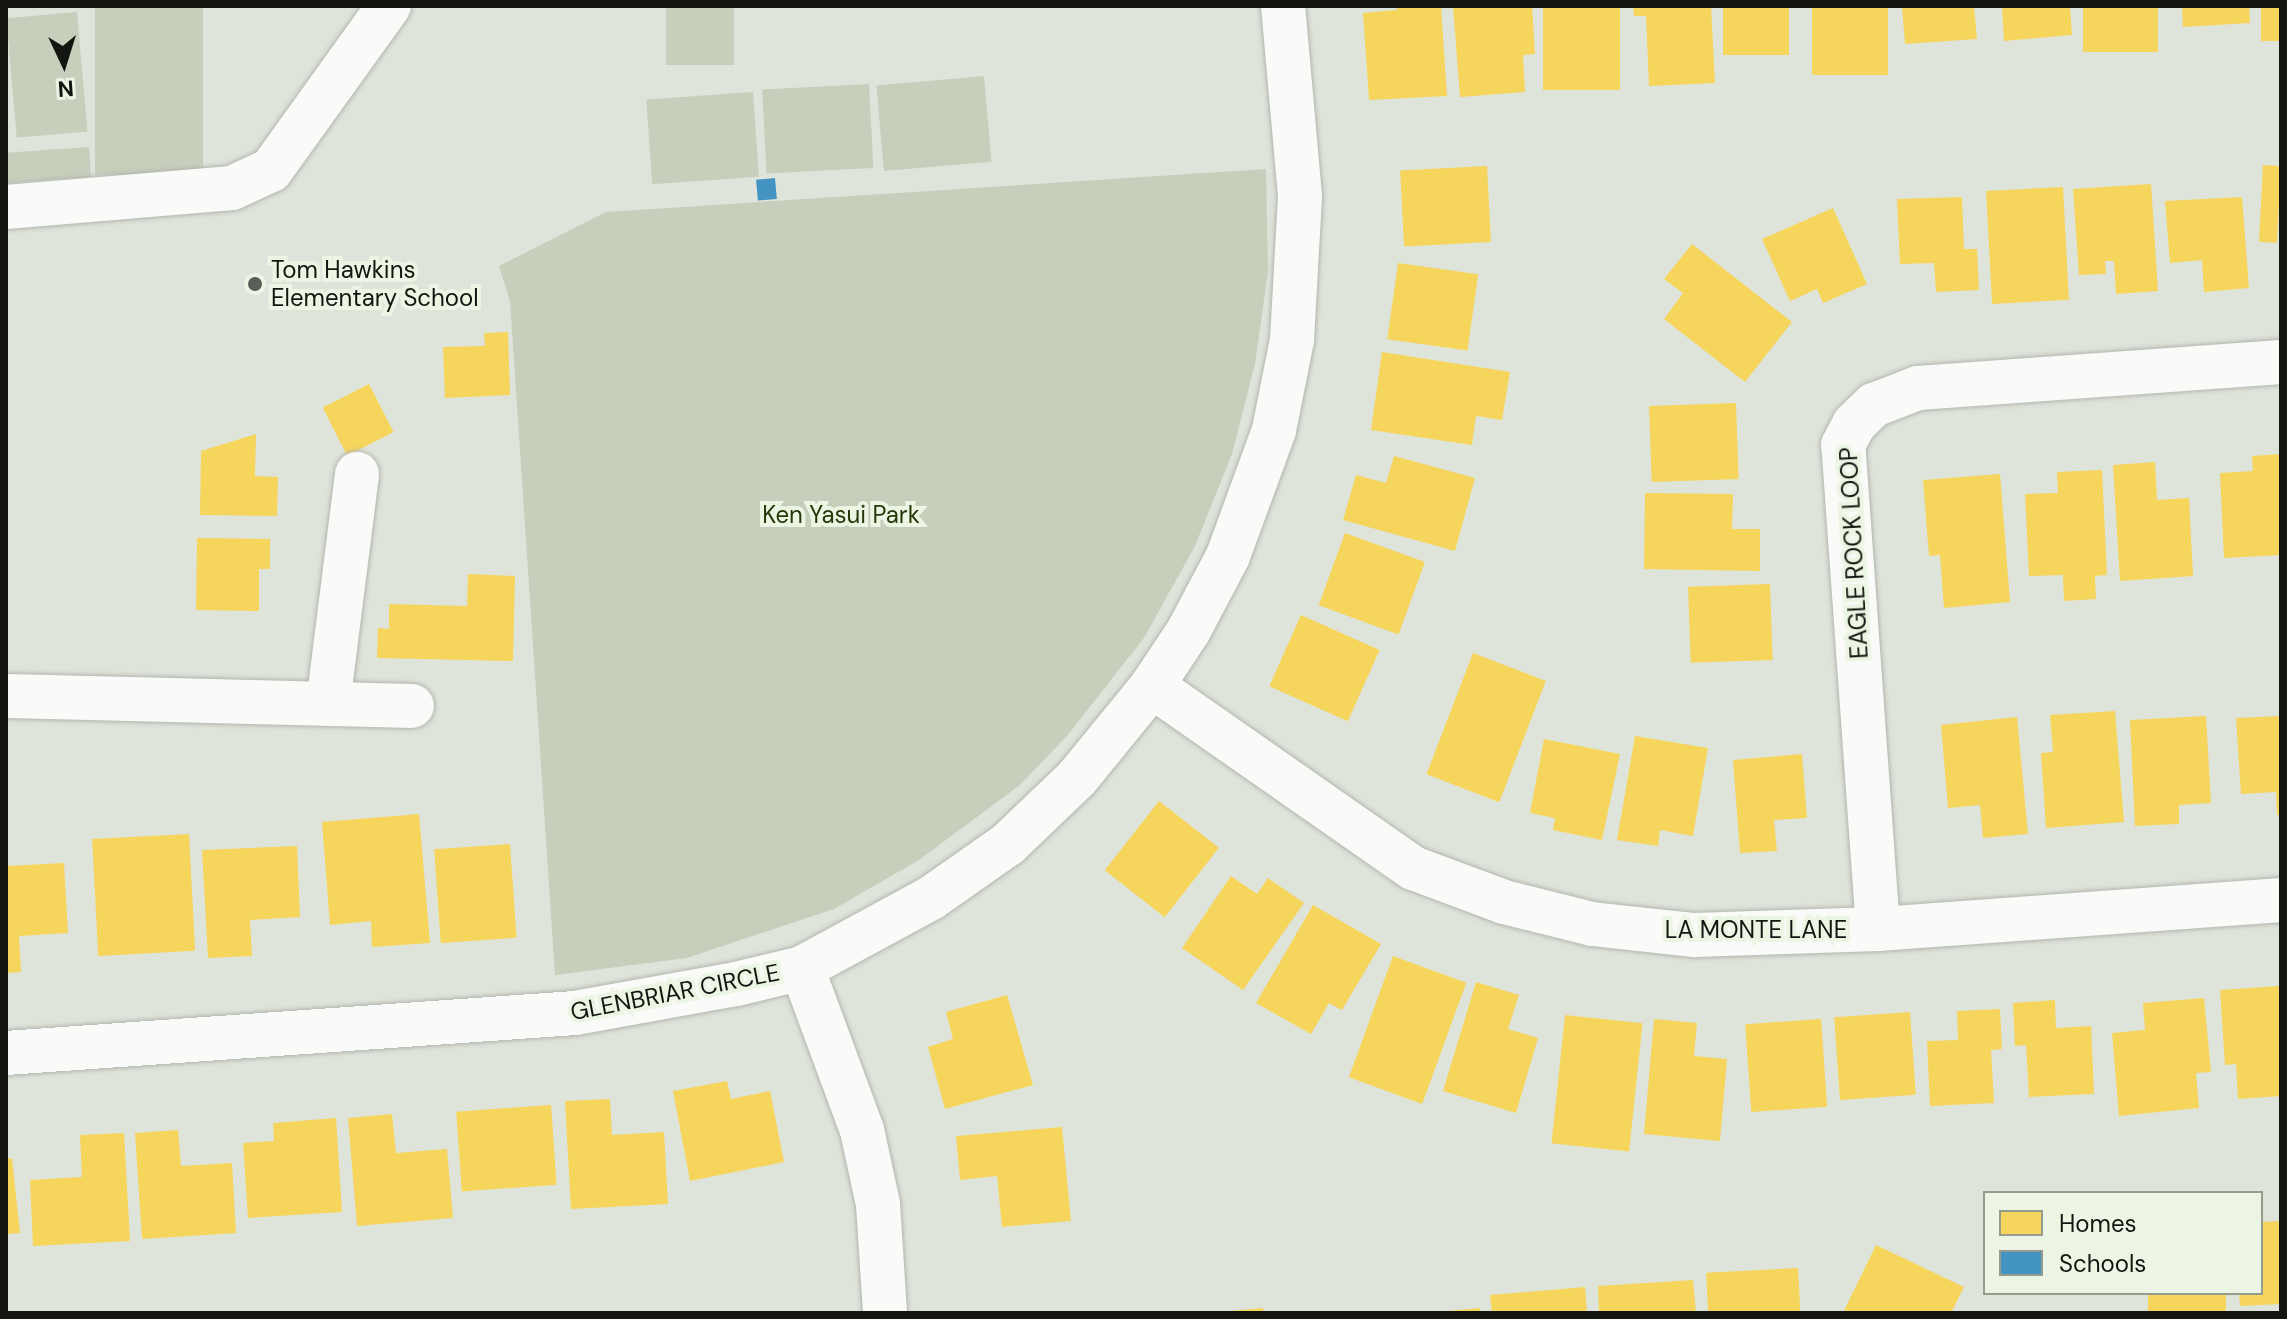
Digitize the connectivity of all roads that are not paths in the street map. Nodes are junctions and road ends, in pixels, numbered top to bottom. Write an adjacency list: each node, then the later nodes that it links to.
1 (389, 6): 3 (street)
2 (1283, 6): 6 (street, GLENBRIAR CIRCLE)
3 (6, 207)
4 (2281, 362): 11 (street, EAGLE ROCK LOOP)
5 (357, 474): 8 (street)
6 (1152, 686): 11 (street, LA MONTE LANE); 12 (street, GLENBRIAR CIRCLE)
7 (6, 696): 8 (street)
8 (328, 704): 9 (street)
9 (412, 706)
10 (2281, 900): 11 (street, LA MONTE LANE)
11 (1878, 929)
12 (802, 968): 13 (street, GLENBRIAR CIRCLE); 14 (street)
13 (6, 1053)
14 (885, 1313)

